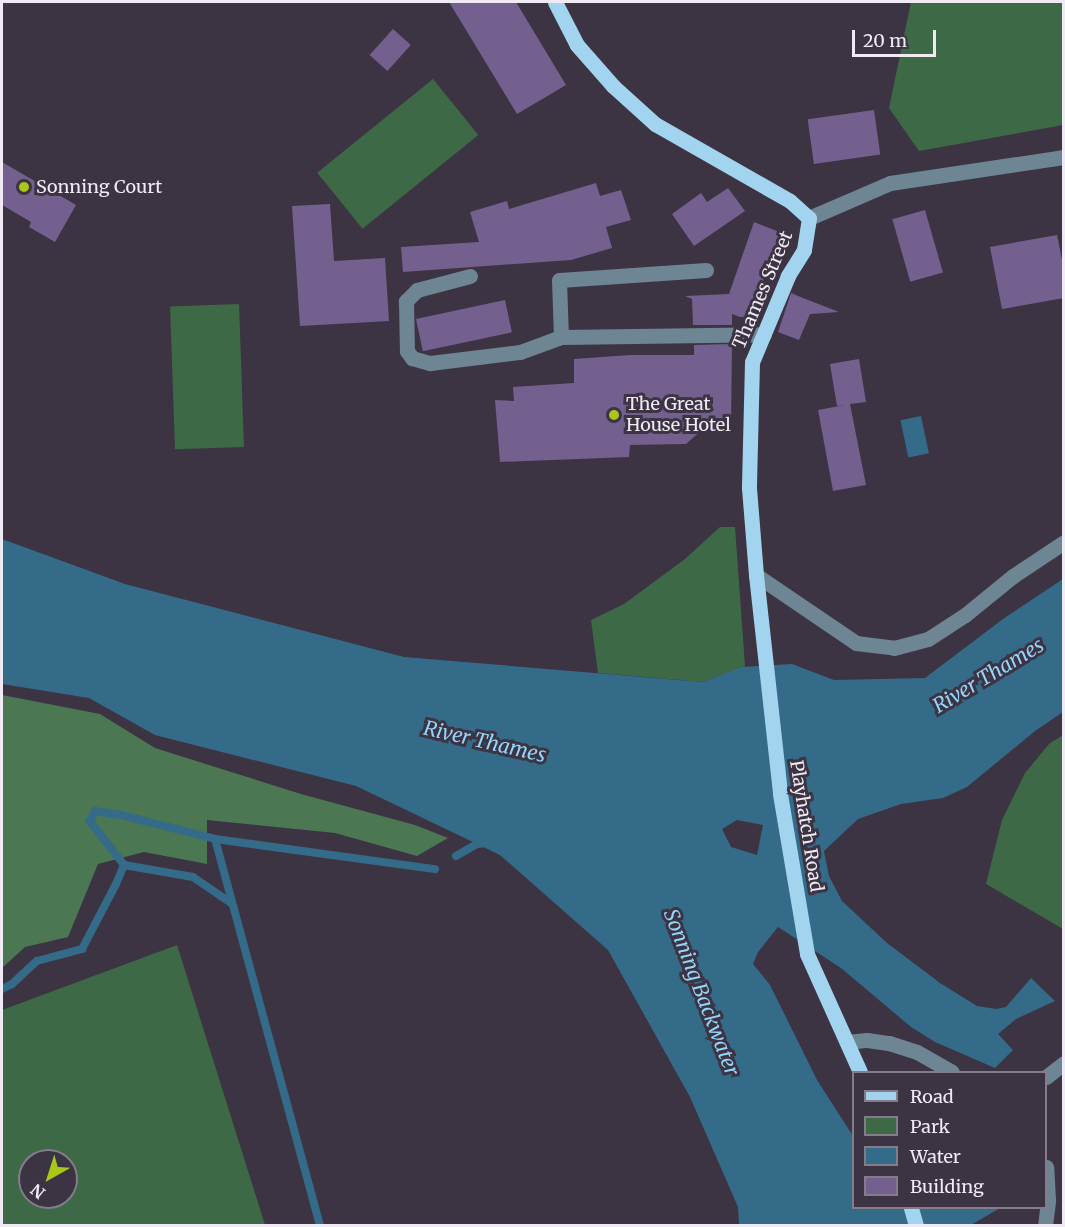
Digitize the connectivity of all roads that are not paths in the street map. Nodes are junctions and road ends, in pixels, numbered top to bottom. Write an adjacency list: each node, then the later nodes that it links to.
1 (555, 2): 3 (main road, Thames Street)
2 (1064, 157): 3 (lane)
3 (809, 218): 6 (main road, Thames Street)
4 (706, 270): 7 (lane)
5 (470, 276): 7 (lane)
6 (764, 334): 7 (lane); 9 (main road, Thames Street)
7 (561, 337)
8 (1064, 542): 9 (lane)
9 (756, 575): 10 (main road, Playhatch Road)
10 (847, 1042): 12 (main road, Playhatch Road); 13 (lane)
11 (1064, 1063): 14 (lane)
12 (860, 1071)
13 (950, 1071)
14 (1047, 1076)
15 (1047, 1184): 18 (lane)
16 (911, 1209): 19 (main road)
17 (1047, 1209): 20 (lane)
18 (1047, 1209)
19 (916, 1226)
20 (1045, 1226)

